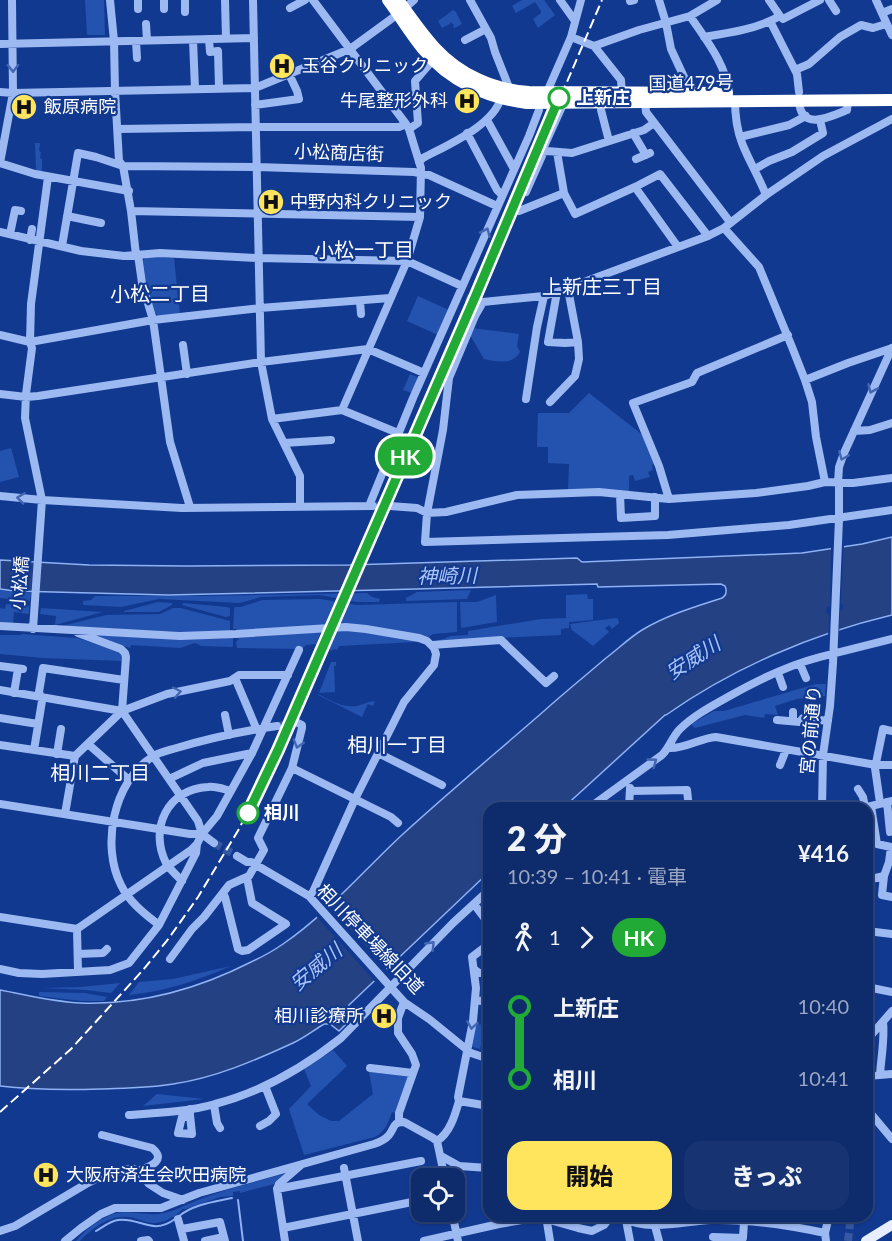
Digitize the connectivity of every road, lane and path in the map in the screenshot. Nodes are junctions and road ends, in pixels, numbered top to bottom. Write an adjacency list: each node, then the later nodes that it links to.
1 (12, 0): 44 (street)
2 (110, 0): 42 (street)
3 (185, 0): 23 (street)
4 (225, 0): 36 (street)
5 (253, 0): 37 (street)
6 (304, 0): 19 (street)
7 (313, 0): 47 (street)
8 (388, 0): 20 (highway, 国道479号)
9 (414, 0): 20 (street)
10 (470, 0): 32 (street)
11 (560, 0): 27 (street)
12 (581, 0): 27 (street)
13 (660, 0): 29 (street)
14 (717, 0): 25 (street)
15 (769, 0): 26 (street)
16 (820, 0): 26 (street)
17 (829, 0): 22 (street)
18 (876, 0): 24 (street)
19 (290, 8)
20 (400, 8): 47 (street); 49 (highway, 国道479号); 62 (highway, 国道479号)
21 (892, 9): 24 (street)
22 (836, 11)
23 (185, 12)
24 (882, 13): 31 (street)
25 (690, 16): 29 (street); 35 (street)
26 (780, 16): 28 (street)
27 (575, 21): 34 (street)
28 (770, 21): 35 (street); 50 (street)
29 (666, 23): 46 (street); 58 (street)
30 (148, 24): 39 (street)
31 (886, 24): 33 (street); 50 (street)
32 (486, 29): 41 (street); 62 (street)
33 (892, 35)
34 (570, 37): 46 (street); 57 (street)
35 (704, 37): 63 (street)
36 (226, 38): 37 (street); 38 (street)
37 (254, 38): 53 (street)
38 (209, 39): 40 (street); 52 (street)
39 (147, 40): 40 (street); 43 (street)
40 (193, 40): 54 (street)
41 (465, 40)
42 (114, 41): 43 (street); 44 (street); 55 (street)
43 (136, 41): 48 (street)
44 (13, 43): 45 (street); 60 (street, one-way to 60)
45 (0, 44)
46 (594, 46): 61 (street)
47 (350, 49): 51 (street); 77 (street)
48 (137, 58)
49 (433, 60): 62 (highway, 国道479号); 77 (street)
50 (795, 70): 64 (street)
51 (289, 74): 53 (street); 71 (street)
52 (219, 88): 53 (street); 54 (street)
53 (255, 88): 71 (street)
54 (195, 89): 55 (street)
55 (115, 91): 60 (street); 79 (street)
56 (0, 92): 60 (street)
57 (548, 92): 61 (highway, 国道479号); 62 (highway, 国道479号)
58 (691, 92): 61 (highway, 国道479号); 63 (highway, 国道479号)
59 (892, 92): 64 (highway, 国道479号)
60 (13, 93): 88 (street)
61 (622, 93)
62 (505, 94): 70 (highway, 国道479号); 74 (street)
63 (732, 96): 64 (highway, 国道479号); 69 (highway, 国道479号); 82 (street)
64 (799, 96): 65 (highway, 国道479号); 72 (street)
65 (848, 100): 66 (highway, 国道479号); 75 (street)
66 (892, 100)
67 (564, 102): 68 (highway, 国道479号); 70 (highway, 国道479号); 85 (street)
68 (601, 102): 69 (highway, 国道479号); 83 (street)
69 (645, 102): 76 (street)
70 (538, 103): 91 (street)
71 (255, 105): 78 (street)
72 (806, 116): 75 (street); 82 (street)
73 (892, 119): 101 (street)
74 (487, 120): 80 (street); 91 (street)
75 (820, 120): 92 (street)
76 (654, 123): 81 (street); 110 (street)
77 (407, 126): 78 (street); 87 (street)
78 (256, 127): 79 (street); 90 (street)
79 (118, 129): 89 (street)
80 (467, 133): 87 (street); 100 (street)
81 (633, 133): 83 (street); 86 (street)
82 (740, 137): 92 (street)
83 (609, 141): 84 (street)
84 (557, 152): 85 (street); 99 (street)
85 (541, 153): 98 (street)
86 (636, 159)
87 (419, 162): 93 (street)
88 (0, 163): 94 (street)
89 (123, 166): 90 (street, 小松商店街); 95 (street, 小松商店街); 97 (street)
90 (257, 167): 93 (street, 小松商店街); 106 (street)
91 (514, 169): 100 (street)
92 (755, 169): 101 (street)
93 (421, 173): 102 (street, 小松商店街); 108 (street)
94 (48, 177): 95 (street); 116 (street, 小松橋)
95 (73, 182): 97 (street); 107 (street)
96 (635, 187): 99 (street); 114 (street); 118 (street)
97 (129, 191): 104 (street)
98 (526, 192)
99 (564, 193): 105 (street)
100 (502, 195): 102 (street)
101 (766, 195): 110 (street)
102 (497, 206): 122 (street, one-way to 102)
103 (21, 211): 113 (street)
104 (132, 211): 106 (street); 119 (street)
105 (519, 211)
106 (258, 213): 108 (street); 120 (street)
107 (67, 216): 109 (street); 117 (street)
108 (420, 217): 121 (street)
109 (101, 223)
110 (727, 225): 114 (street); 133 (street)
111 (32, 229): 115 (street)
112 (0, 232): 113 (street)
113 (10, 234): 115 (street)
114 (708, 236): 118 (street)
115 (30, 240): 116 (street)
116 (40, 242): 117 (street); 134 (street, 小松橋)
117 (62, 246): 119 (street)
118 (678, 247): 123 (street)
119 (137, 255): 120 (street); 131 (street)
120 (258, 258): 121 (street); 129 (street)
121 (406, 261): 122 (street); 126 (street)
122 (462, 286): 127 (street)
123 (568, 289): 124 (street); 135 (street)
124 (557, 292): 125 (street); 135 (street)
125 (544, 296): 127 (street); 146 (street)
126 (390, 298): 128 (street); 138 (street)
127 (471, 299): 140 (street); 167 (street)
128 (360, 301): 129 (street); 130 (street)
129 (260, 308): 131 (street); 139 (street)
130 (361, 314)
131 (153, 320): 134 (street); 142 (street)
132 (0, 335): 134 (street)
133 (788, 335): 143 (street); 161 (street)
134 (30, 342): 145 (street, 小松橋)
135 (578, 342): 147 (street)
136 (183, 345): 141 (street)
137 (892, 348): 143 (street); 151 (street, one-way to 151)
138 (368, 349): 139 (street); 140 (street); 148 (street)
139 (261, 362): 141 (street); 149 (street)
140 (424, 373): 152 (street)
141 (187, 374): 142 (street)
142 (160, 378): 145 (street); 165 (street)
143 (805, 380): 156 (street)
144 (0, 394): 145 (street)
145 (26, 398): 162 (street, 小松橋)
146 (526, 399)
147 (550, 402)
148 (342, 410): 149 (street); 152 (street)
149 (272, 418): 154 (street)
150 (892, 423): 151 (street)
151 (854, 431): 157 (street, one-way to 157)
152 (398, 433): 163 (street)
153 (331, 440): 154 (street)
154 (284, 443): 163 (street)
155 (892, 478): 157 (street)
156 (825, 482): 157 (street); 161 (street)
157 (838, 483): 168 (street)
158 (620, 494): 160 (street); 160 (street); 167 (street)
159 (0, 496): 162 (street, one-way to 159)
160 (655, 497): 161 (street)
161 (669, 499)
162 (42, 500): 165 (street); 169 (street, 小松橋)
163 (300, 506): 165 (street)
164 (390, 506): 167 (street)
165 (190, 507)
166 (892, 510): 168 (street)
167 (427, 513): 168 (street)
168 (839, 521): 175 (street, 宮の前通り)
169 (33, 625): 170 (street); 171 (street)
170 (0, 626)
171 (74, 631): 173 (street); 183 (street)
172 (892, 639): 175 (street)
173 (432, 645): 180 (street); 206 (street)
174 (299, 650): 179 (street)
175 (833, 652): 176 (street); 192 (street, 宮の前通り)
176 (800, 664): 178 (street); 182 (street)
177 (0, 666): 186 (street)
178 (778, 673): 184 (street); 202 (street)
179 (288, 675): 181 (street); 196 (street)
180 (554, 676)
181 (235, 678): 188 (street, one-way to 181); 196 (street)
182 (806, 678)
183 (124, 680): 187 (street); 188 (street)
184 (783, 687)
185 (0, 690): 186 (street)
186 (14, 693): 187 (street)
187 (41, 697): 188 (street); 194 (street)
188 (122, 711): 200 (street); 210 (street)
189 (225, 716): 199 (street)
190 (0, 718): 194 (street)
191 (777, 720): 192 (street)
192 (828, 721): 208 (street, 宮の前通り)
193 (298, 723): 214 (street, one-way to 214)
194 (38, 724): 203 (street)
195 (277, 726): 196 (street)
196 (261, 728): 199 (street); 205 (street)
197 (61, 729): 207 (street)
198 (892, 731): 212 (street)
199 (229, 735): 210 (street)
200 (88, 744): 209 (street); 216 (street)
201 (0, 745): 203 (street)
202 (669, 748): 204 (street); 217 (street, one-way to 202)
203 (34, 750): 207 (street)
204 (786, 750): 208 (street); 211 (street)
205 (252, 753): 215 (street); 220 (street)
206 (378, 753): 218 (street); 223 (street)
207 (57, 754): 209 (street)
208 (823, 755): 212 (street); 227 (street, 宮の前通り)
209 (75, 756): 231 (street)
210 (152, 756): 215 (street); 216 (street)
211 (780, 765)
212 (876, 765): 213 (street); 229 (street)
213 (892, 765)
214 (292, 768): 223 (street); 242 (street)
215 (169, 779): 222 (street)
216 (129, 780): 232 (street)
217 (628, 780): 221 (street); 224 (street)
218 (442, 784)
219 (858, 789): 228 (street)
220 (231, 791): 222 (street); 237 (street)
221 (631, 791): 225 (street); 226 (street)
222 (180, 796): 234 (street); 237 (street)
223 (355, 799): 233 (street); 250 (street)
224 (597, 802)
225 (630, 802)
226 (688, 802)
227 (822, 802)
228 (864, 802)
229 (886, 802): 236 (street)
230 (0, 804): 231 (street)
231 (65, 814): 232 (street)
232 (113, 822): 234 (street); 249 (street)
233 (398, 823)
234 (159, 829): 237 (street); 243 (street)
235 (873, 831): 241 (street)
236 (890, 832)
237 (201, 834): 238 (street); 239 (street)
238 (214, 843)
239 (197, 844): 243 (street); 247 (street)
240 (237, 856): 242 (street, 相川停車場線旧道)
241 (891, 862): 244 (street)
242 (251, 863): 245 (street); 250 (street, 相川停車場線旧道)
243 (168, 866): 247 (street); 249 (street)
244 (884, 876): 246 (street); 252 (street)
245 (247, 878): 248 (street); 248 (street)
246 (873, 879)
247 (182, 881): 256 (street)
248 (223, 893): 263 (street)
249 (126, 894): 256 (street); 257 (street)
250 (309, 896): 268 (street, 相川停車場線旧道)
251 (483, 896): 253 (street)
252 (892, 897)
253 (474, 904): 254 (street); 268 (street, one-way to 253)
254 (483, 916)
255 (0, 917): 257 (street)
256 (159, 925): 266 (street)
257 (77, 929): 262 (street)
258 (873, 932): 259 (street)
259 (892, 934)
260 (107, 949): 262 (street)
261 (483, 949): 265 (street)
262 (78, 954): 266 (street)
263 (170, 959)
264 (0, 969): 266 (street)
265 (475, 970): 267 (street); 271 (street)
266 (78, 972)
267 (483, 972)
268 (390, 986): 273 (street, 相川停車場線旧道); 284 (street)
269 (873, 988): 270 (street)
270 (892, 992)
271 (475, 999): 272 (street); 277 (street, one-way to 277)
272 (483, 1001)
273 (404, 1002): 277 (street, 相川停車場線旧道); 280 (street)
274 (892, 1011): 275 (street)
275 (883, 1022): 276 (street); 282 (street)
276 (873, 1033)
277 (467, 1050): 278 (street, 相川停車場線旧道); 285 (street)
278 (483, 1057)
279 (370, 1068): 280 (street)
280 (413, 1072): 290 (street)
281 (892, 1074): 282 (street)
282 (880, 1075): 283 (street)
283 (873, 1076)
284 (266, 1086): 286 (street); 291 (street)
285 (459, 1101): 287 (street); 295 (street)
286 (214, 1105): 288 (street); 292 (street)
287 (483, 1105)
288 (129, 1115)
289 (873, 1116): 294 (street)
290 (399, 1121): 295 (street); 298 (street)
291 (260, 1126)
292 (220, 1128)
293 (102, 1135): 301 (street)
294 (892, 1139)
295 (437, 1141): 296 (street)
296 (441, 1156): 299 (street); 300 (street)
297 (421, 1161): 302 (street)
298 (303, 1163): 303 (street); 304 (street)
299 (443, 1168)
300 (483, 1168)
301 (138, 1171): 304 (street); 322 (street)
302 (345, 1172): 303 (street); 306 (street)
303 (277, 1189): 319 (street)
304 (183, 1200): 327 (street)
305 (411, 1202): 306 (street)
306 (354, 1214): 319 (street); 333 (street)
307 (178, 1219): 321 (street)
308 (454, 1222): 324 (street)
309 (494, 1222): 324 (street)
310 (547, 1222): 335 (street)
311 (556, 1222): 312 (street)
312 (607, 1222)
313 (626, 1222): 336 (street)
314 (655, 1222): 337 (street)
315 (712, 1222): 326 (street)
316 (744, 1222): 326 (street)
317 (772, 1222): 323 (street)
318 (828, 1222): 323 (street)
319 (283, 1227): 332 (street)
320 (891, 1227): 338 (main road)
321 (182, 1229): 325 (street); 330 (street)
322 (0, 1231)
323 (826, 1237)
324 (458, 1238): 334 (street)
325 (224, 1239): 331 (street)
326 (713, 1239)
327 (65, 1241)
328 (141, 1241): 329 (street)
329 (149, 1241)
330 (184, 1241)
331 (205, 1241)
332 (285, 1241)
333 (358, 1241)
334 (424, 1241)
335 (550, 1241)
336 (630, 1241)
337 (659, 1241)
338 (866, 1241)

